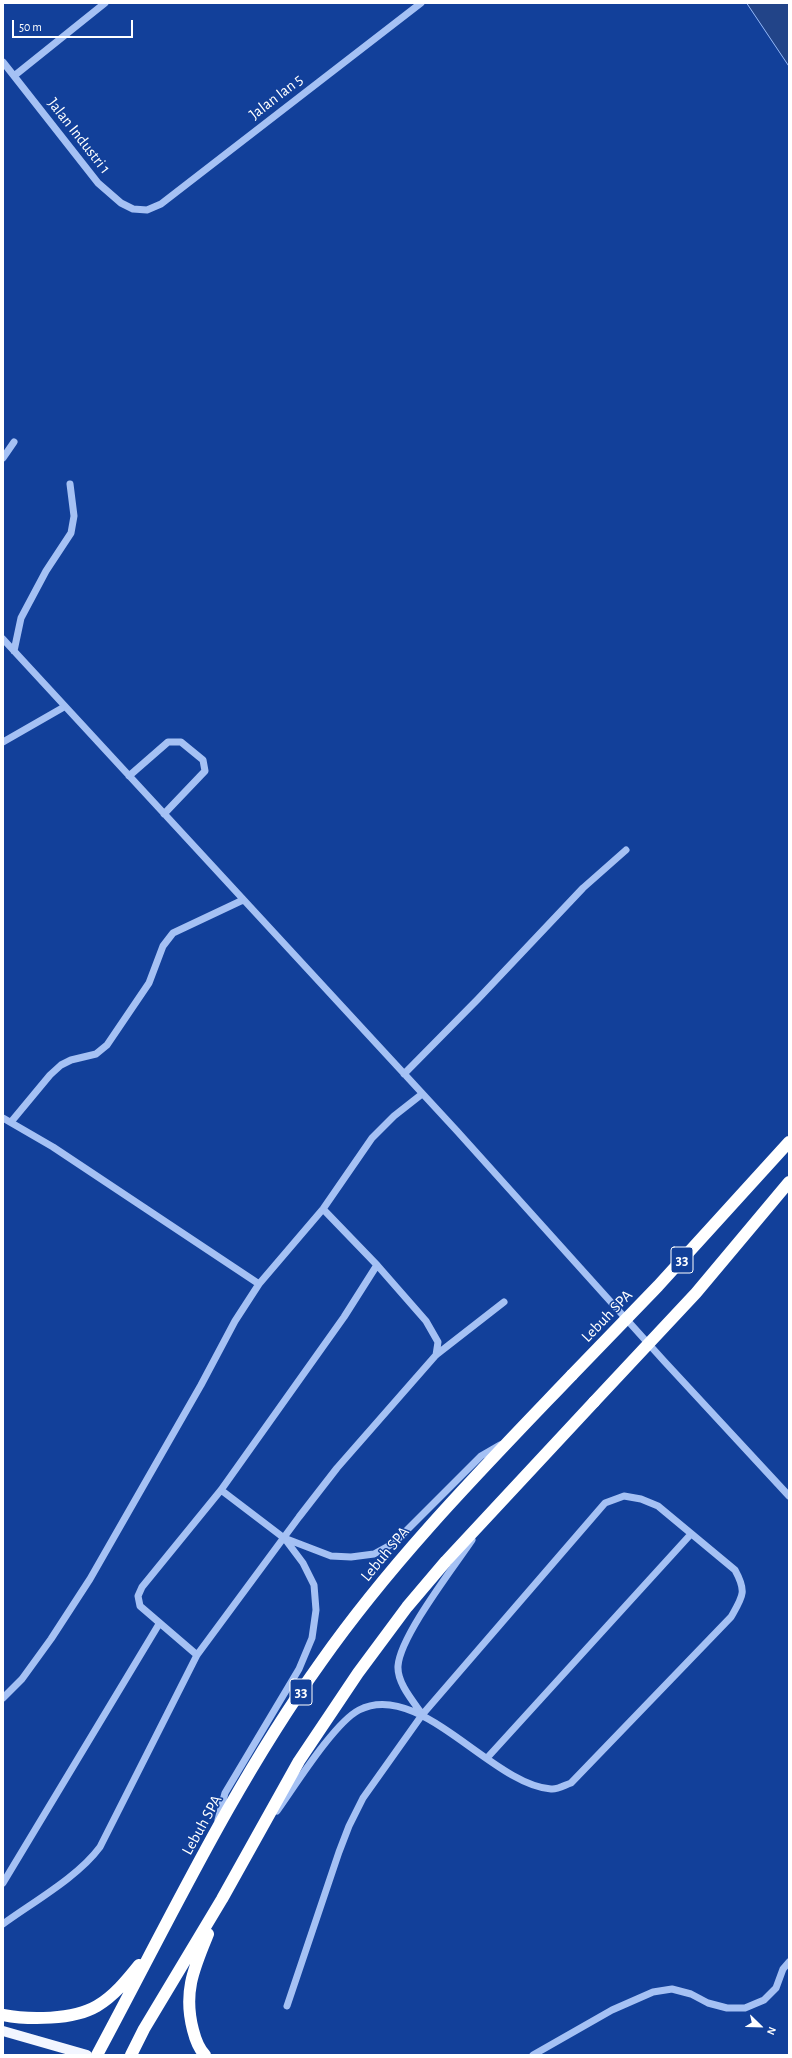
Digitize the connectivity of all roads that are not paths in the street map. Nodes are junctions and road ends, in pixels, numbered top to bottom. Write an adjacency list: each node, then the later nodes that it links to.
1 (105, 3): 4 (street)
2 (421, 3): 5 (street, Jalan Ian 5)
3 (3, 62): 4 (street, Jalan Industri 1)
4 (14, 76): 5 (street, Jalan Industri 1)
5 (147, 210)
6 (14, 442): 7 (street)
7 (3, 458)
8 (70, 484): 10 (street)
9 (3, 639): 10 (street)
10 (14, 651): 11 (street)
11 (64, 707): 12 (street); 13 (street)
12 (3, 742)
13 (129, 776): 14 (street); 14 (street)
14 (164, 814): 16 (street)
15 (626, 850): 17 (street)
16 (243, 900): 17 (street); 20 (street)
17 (404, 1074): 18 (street)
18 (422, 1094): 23 (street); 30 (street)
19 (3, 1118): 20 (street)
20 (11, 1122): 25 (street)
21 (789, 1142): 28 (highway, Lebuh SPA / 33, bridge)
22 (789, 1182): 31 (highway, 33, bridge)
23 (323, 1209): 24 (street); 25 (street)
24 (377, 1266): 27 (street); 29 (street)
25 (259, 1284): 36 (street)
26 (504, 1302): 27 (street)
27 (436, 1355): 33 (street)
28 (510, 1440): 33 (street); 39 (highway, Lebuh SPA / 33)
29 (220, 1490): 33 (street); 34 (street)
30 (789, 1496)
31 (485, 1521): 37 (street); 40 (highway, 33)
32 (691, 1534): 37 (street); 38 (street); 38 (street)
33 (284, 1538): 35 (street); 39 (street)
34 (159, 1624): 35 (street); 41 (street)
35 (197, 1655): 43 (street)
36 (3, 1698)
37 (422, 1715): 38 (street); 40 (street); 46 (street)
38 (487, 1758)
39 (214, 1835): 44 (highway, Lebuh SPA / 33)
40 (247, 1852): 42 (highway, 33)
41 (3, 1883)
42 (222, 1899): 51 (highway, 33); 52 (highway)
43 (3, 1924)
44 (156, 1944): 47 (highway); 50 (highway, Lebuh SPA / 33)
45 (789, 1962): 53 (street)
46 (287, 2006)
47 (3, 2015)
48 (3, 2031): 49 (main road)
49 (87, 2055)
50 (97, 2055)
51 (131, 2055)
52 (205, 2055)
53 (534, 2055)

